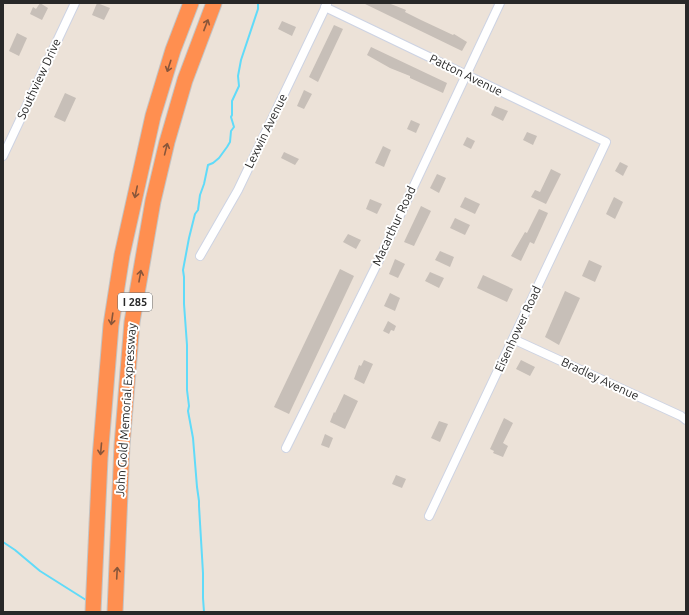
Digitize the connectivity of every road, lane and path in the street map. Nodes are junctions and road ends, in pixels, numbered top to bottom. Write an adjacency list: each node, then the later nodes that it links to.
1 (75, 3): 8 (street, Southview Drive)
2 (192, 3): 14 (highway, John Gold Memorial Expressway / I 285, one-way to 14)
3 (214, 3): 15 (highway, John Gold Memorial Expressway / I 285, one-way to 3)
4 (500, 3): 6 (street, Macarthur Road)
5 (326, 5): 6 (street, Patton Avenue); 9 (street, Lexwin Avenue)
6 (466, 75): 7 (street, Patton Avenue); 12 (street, Macarthur Road)
7 (606, 142): 10 (street, Eisenhower Road)
8 (3, 156)
9 (200, 256)
10 (513, 339): 11 (street, Bradley Avenue); 13 (street, Eisenhower Road)
11 (686, 420)
12 (286, 448)
13 (429, 516)
14 (93, 612)
15 (115, 612)

